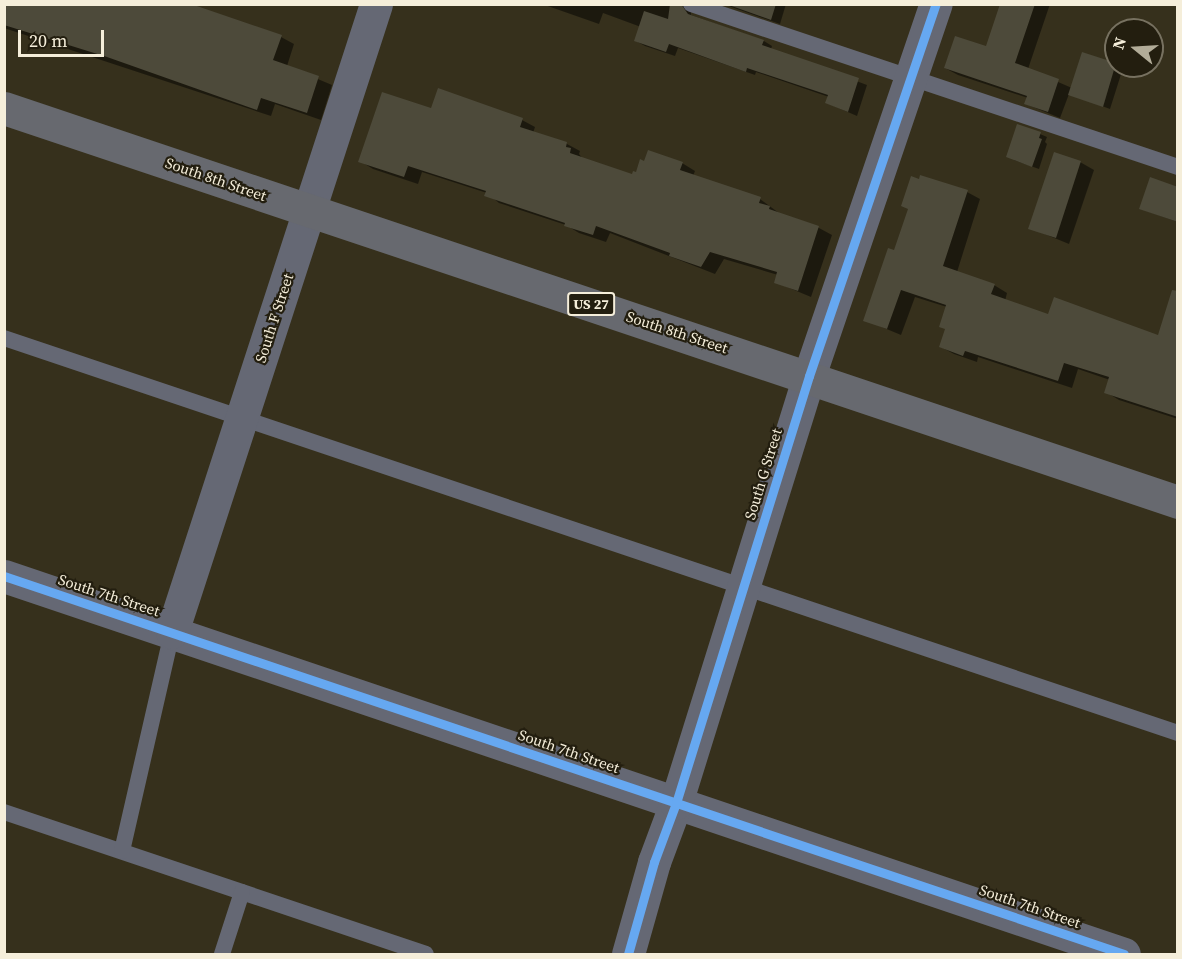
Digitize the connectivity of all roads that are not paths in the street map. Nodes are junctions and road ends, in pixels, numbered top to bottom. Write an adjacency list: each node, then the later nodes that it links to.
1 (376, 4): 7 (street, South F Street)
2 (691, 4): 4 (lane)
3 (936, 4): 4 (street, South G Street)
4 (912, 78): 6 (lane); 9 (street, South G Street)
5 (4, 108): 7 (highway, South 8th Street / US 27)
6 (1178, 167)
7 (309, 210): 9 (highway, South 8th Street / US 27); 10 (street, South F Street)
8 (4, 338): 10 (lane)
9 (809, 376): 11 (highway, South 8th Street / US 27); 13 (street, South G Street)
10 (242, 416): 13 (lane); 14 (street, South F Street)
11 (1178, 502)
12 (4, 576): 14 (street, South 7th Street)
13 (744, 585): 15 (lane); 16 (street, South G Street)
14 (172, 632): 16 (street, South 7th Street); 18 (lane)
15 (1178, 733)
16 (676, 803): 22 (street, South G Street); 23 (street, South 7th Street)
17 (4, 812): 18 (lane)
18 (122, 852): 19 (lane)
19 (242, 892): 20 (lane); 21 (lane)
20 (222, 954)
21 (426, 954)
22 (628, 954)
23 (1124, 954)

